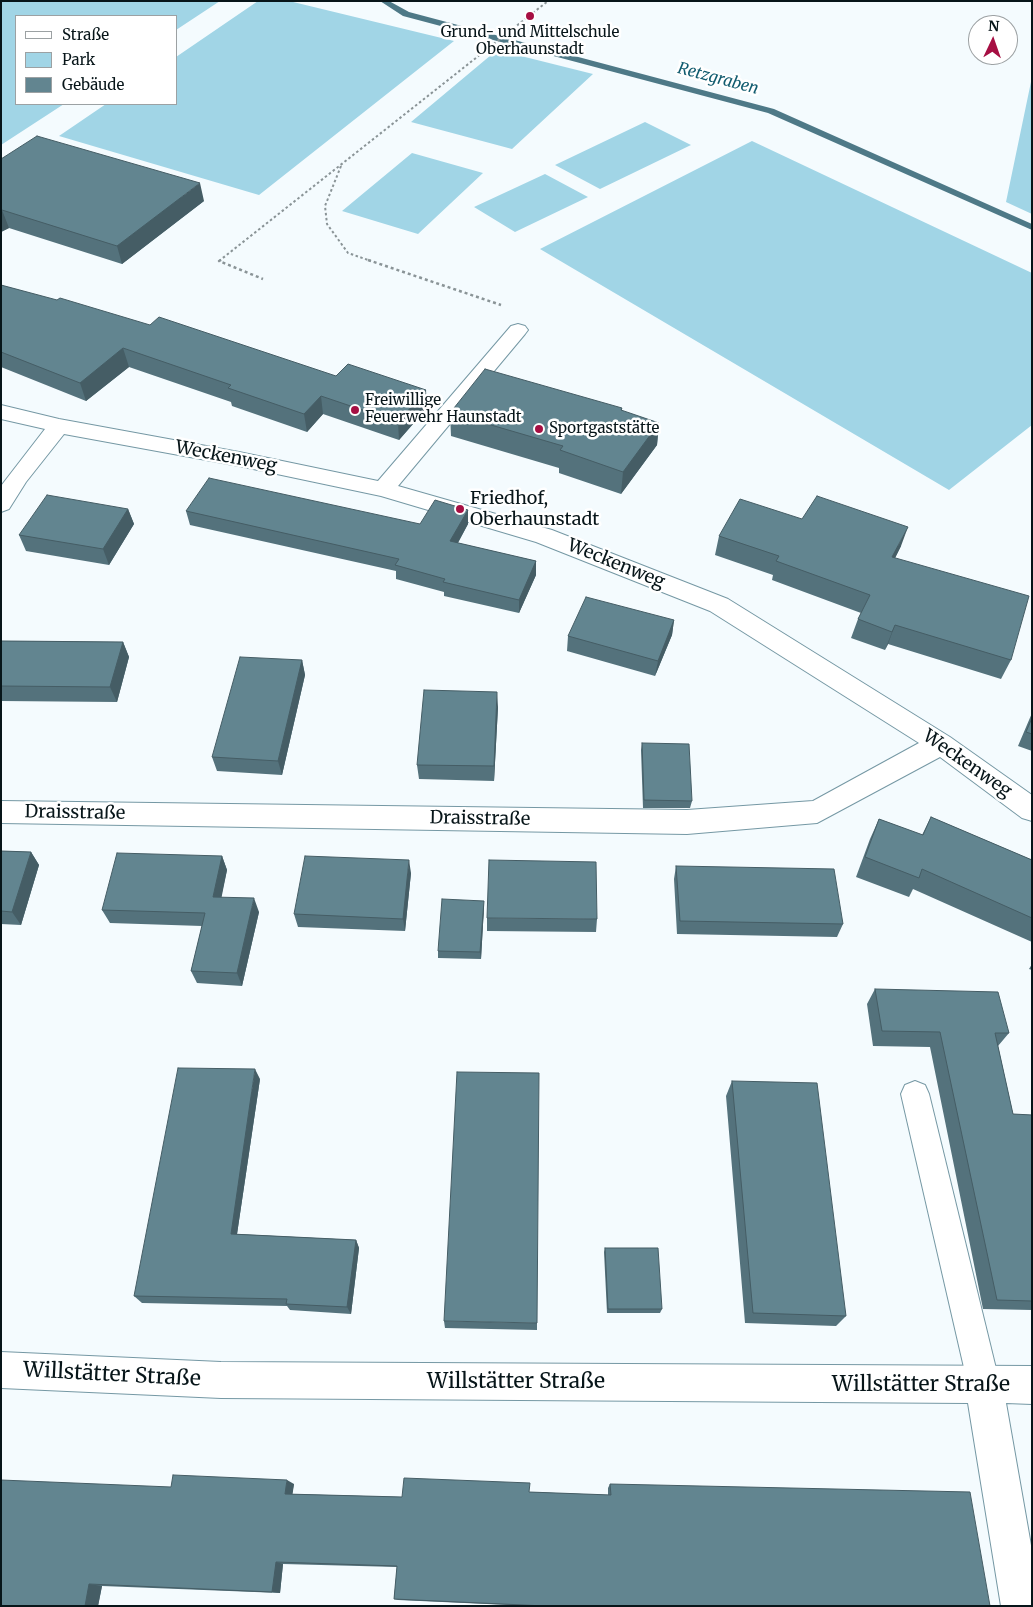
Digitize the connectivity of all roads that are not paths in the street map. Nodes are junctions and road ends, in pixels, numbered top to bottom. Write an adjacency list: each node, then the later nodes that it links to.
1 (518, 330): 4 (street)
2 (1, 412): 3 (street, Weckenweg)
3 (59, 426): 4 (street, Weckenweg); 5 (street)
4 (383, 489): 6 (street, Weckenweg)
5 (1, 504)
6 (941, 744): 7 (street, Weckenweg); 8 (street, Draisstraße)
7 (1032, 810)
8 (1, 812)
9 (915, 1094): 11 (lane)
10 (1, 1370): 11 (street, Willstätter Straße)
11 (984, 1385): 12 (street, Willstätter Straße); 13 (street)
12 (1032, 1385)
13 (1021, 1606)

